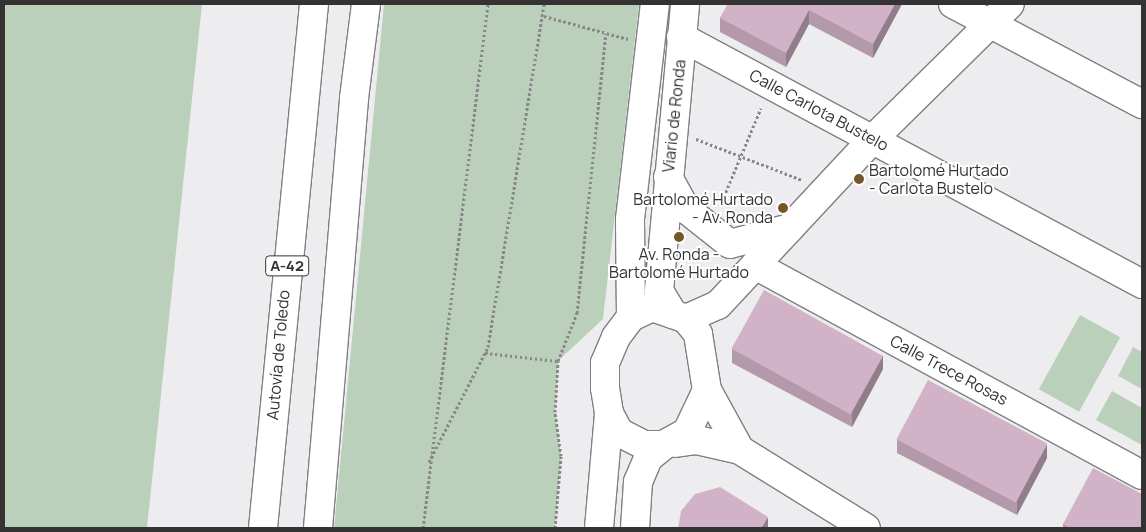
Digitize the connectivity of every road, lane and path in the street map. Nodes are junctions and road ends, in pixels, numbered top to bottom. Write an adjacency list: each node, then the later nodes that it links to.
1 (314, 4): 37 (main road, Autovía de Toledo / A-42)
2 (366, 4): 38 (main road)
3 (488, 4): 35 (path)
4 (544, 4): 9 (path)
5 (655, 4): 13 (main road, Viario de Ronda)
6 (686, 4): 12 (main road, Viario de Ronda)
7 (953, 4): 10 (main road)
8 (1010, 4): 10 (main road)
9 (544, 16): 11 (path); 29 (path)
10 (990, 24): 15 (main road); 17 (main road)
11 (606, 33): 13 (path); 30 (path)
12 (681, 37): 14 (main road, Calle Carlota Bustelo); 16 (main road, Viario de Ronda)
13 (650, 45): 27 (main road, Viario de Ronda)
14 (771, 84): 17 (main road, Calle Carlota Bustelo); 18 (path)
15 (1142, 104)
16 (672, 130): 18 (path); 19 (main road, Viario de Ronda)
17 (873, 139): 20 (main road); 24 (main road, Calle Carlota Bustelo)
18 (741, 156): 20 (path); 22 (path)
19 (668, 177): 22 (main road); 26 (main road, Viario de Ronda)
20 (826, 190): 21 (main road)
21 (790, 228): 22 (main road); 23 (main road)
22 (711, 229)
23 (755, 265): 25 (main road); 36 (main road, Calle Trece Rosas)
24 (1142, 284)
25 (718, 305): 26 (main road); 28 (main road)
26 (679, 316): 27 (main road); 28 (main road)
27 (631, 317): 32 (main road)
28 (702, 352): 31 (main road)
29 (485, 353): 30 (path); 35 (path)
30 (558, 361): 40 (path)
31 (707, 390): 33 (main road); 34 (main road)
32 (609, 413): 33 (main road); 41 (main road)
33 (669, 444): 34 (main road); 42 (main road)
34 (740, 450): 43 (main road)
35 (428, 464): 39 (path)
36 (1142, 475)
37 (263, 528)
38 (318, 528)
39 (423, 528)
40 (556, 528)
41 (599, 528)
42 (635, 528)
43 (866, 528)

